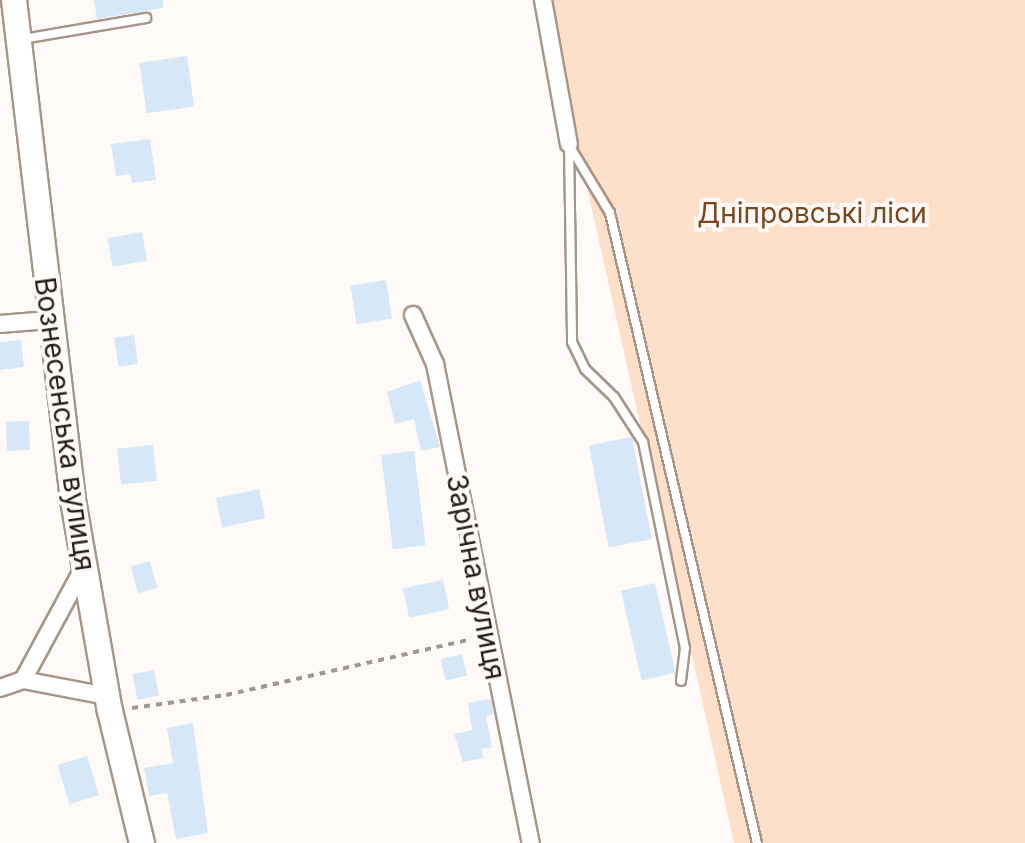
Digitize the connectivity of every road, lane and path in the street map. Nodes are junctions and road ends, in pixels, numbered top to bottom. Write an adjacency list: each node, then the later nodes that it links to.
1 (14, 0): 4 (main road, Вознесенська вулиця)
2 (543, 0): 5 (street)
3 (146, 18): 4 (lane)
4 (18, 39): 7 (main road, Вознесенська вулиця)
5 (569, 144): 12 (lane); 17 (lane)
6 (413, 315): 10 (street, Зарічна вулиця)
7 (49, 320): 8 (street); 9 (main road, Вознесенська вулиця)
8 (0, 324)
9 (84, 567): 11 (street); 14 (main road, Вознесенська вулиця)
10 (486, 636): 14 (path); 16 (street, Зарічна вулиця)
11 (23, 680): 13 (street); 14 (street)
12 (681, 681)
13 (0, 688)
14 (109, 704): 15 (main road, Вознесенська вулиця)
15 (142, 843)
16 (531, 843)
17 (757, 843)

